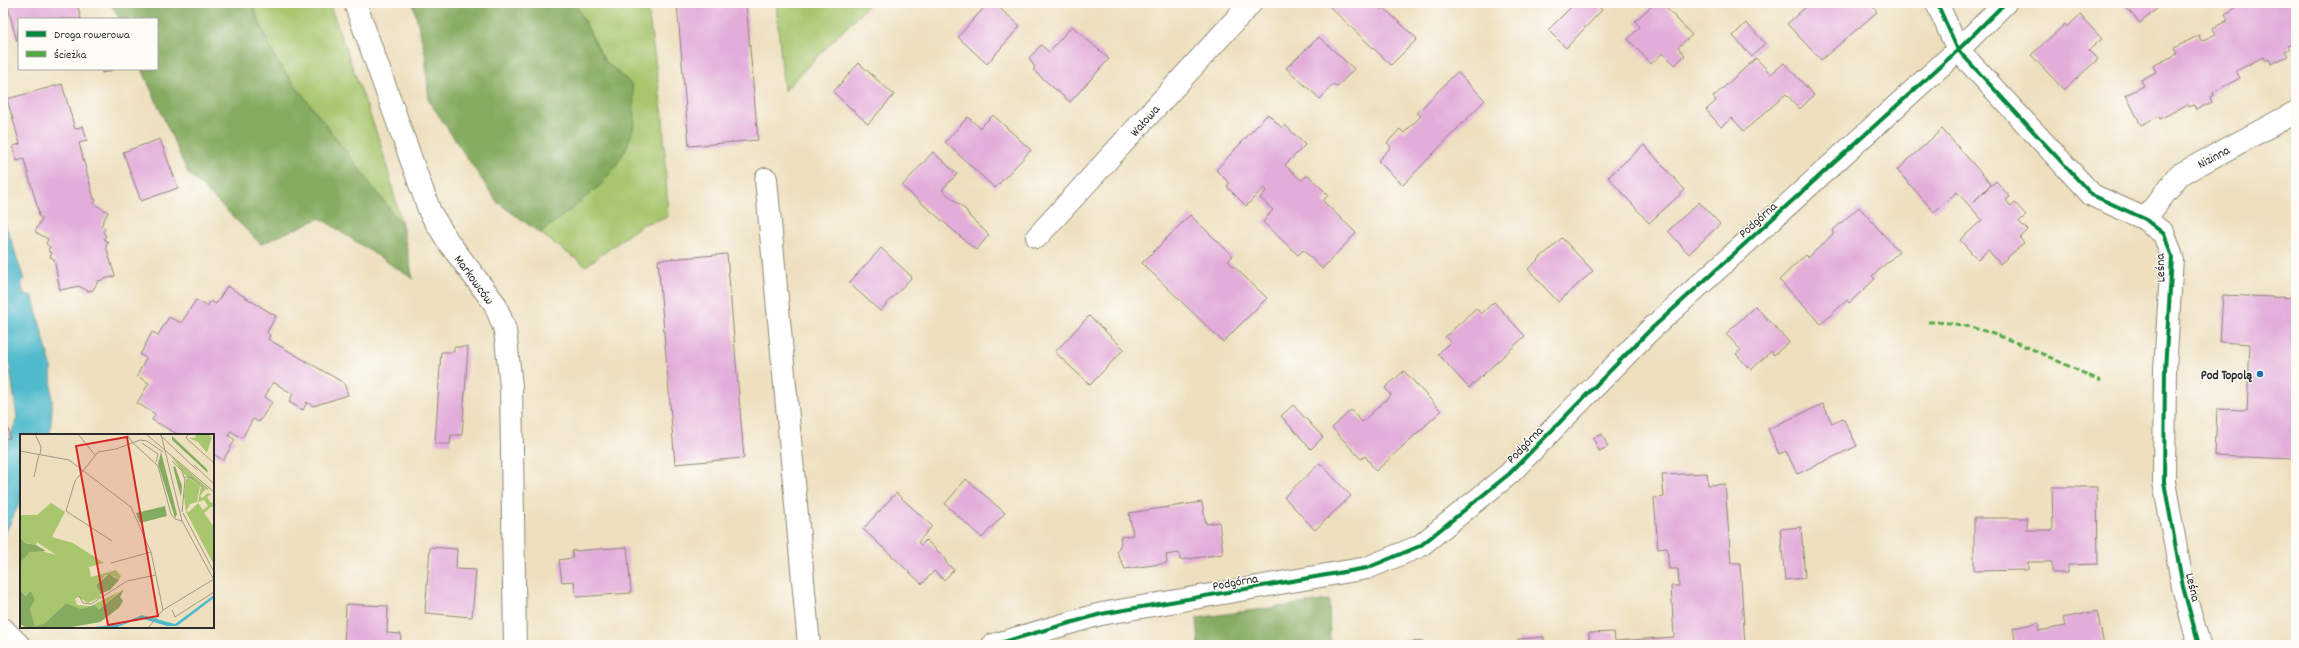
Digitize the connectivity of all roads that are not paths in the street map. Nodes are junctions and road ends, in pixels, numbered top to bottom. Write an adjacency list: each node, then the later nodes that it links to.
1 (355, 3): 12 (street, Markowców)
2 (1251, 3): 9 (street, Wałowa)
3 (1937, 3): 5 (street, Leśna)
4 (2005, 3): 5 (street)
5 (1958, 50): 8 (street, Leśna); 14 (street, Podgórna)
6 (2296, 112): 8 (street, Nizinna)
7 (766, 179): 13 (street)
8 (2145, 219): 15 (street, Leśna)
9 (1037, 237)
10 (3, 629): 11 (street)
11 (19, 645)
12 (515, 645)
13 (809, 645)
14 (993, 645)
15 (2199, 645)

